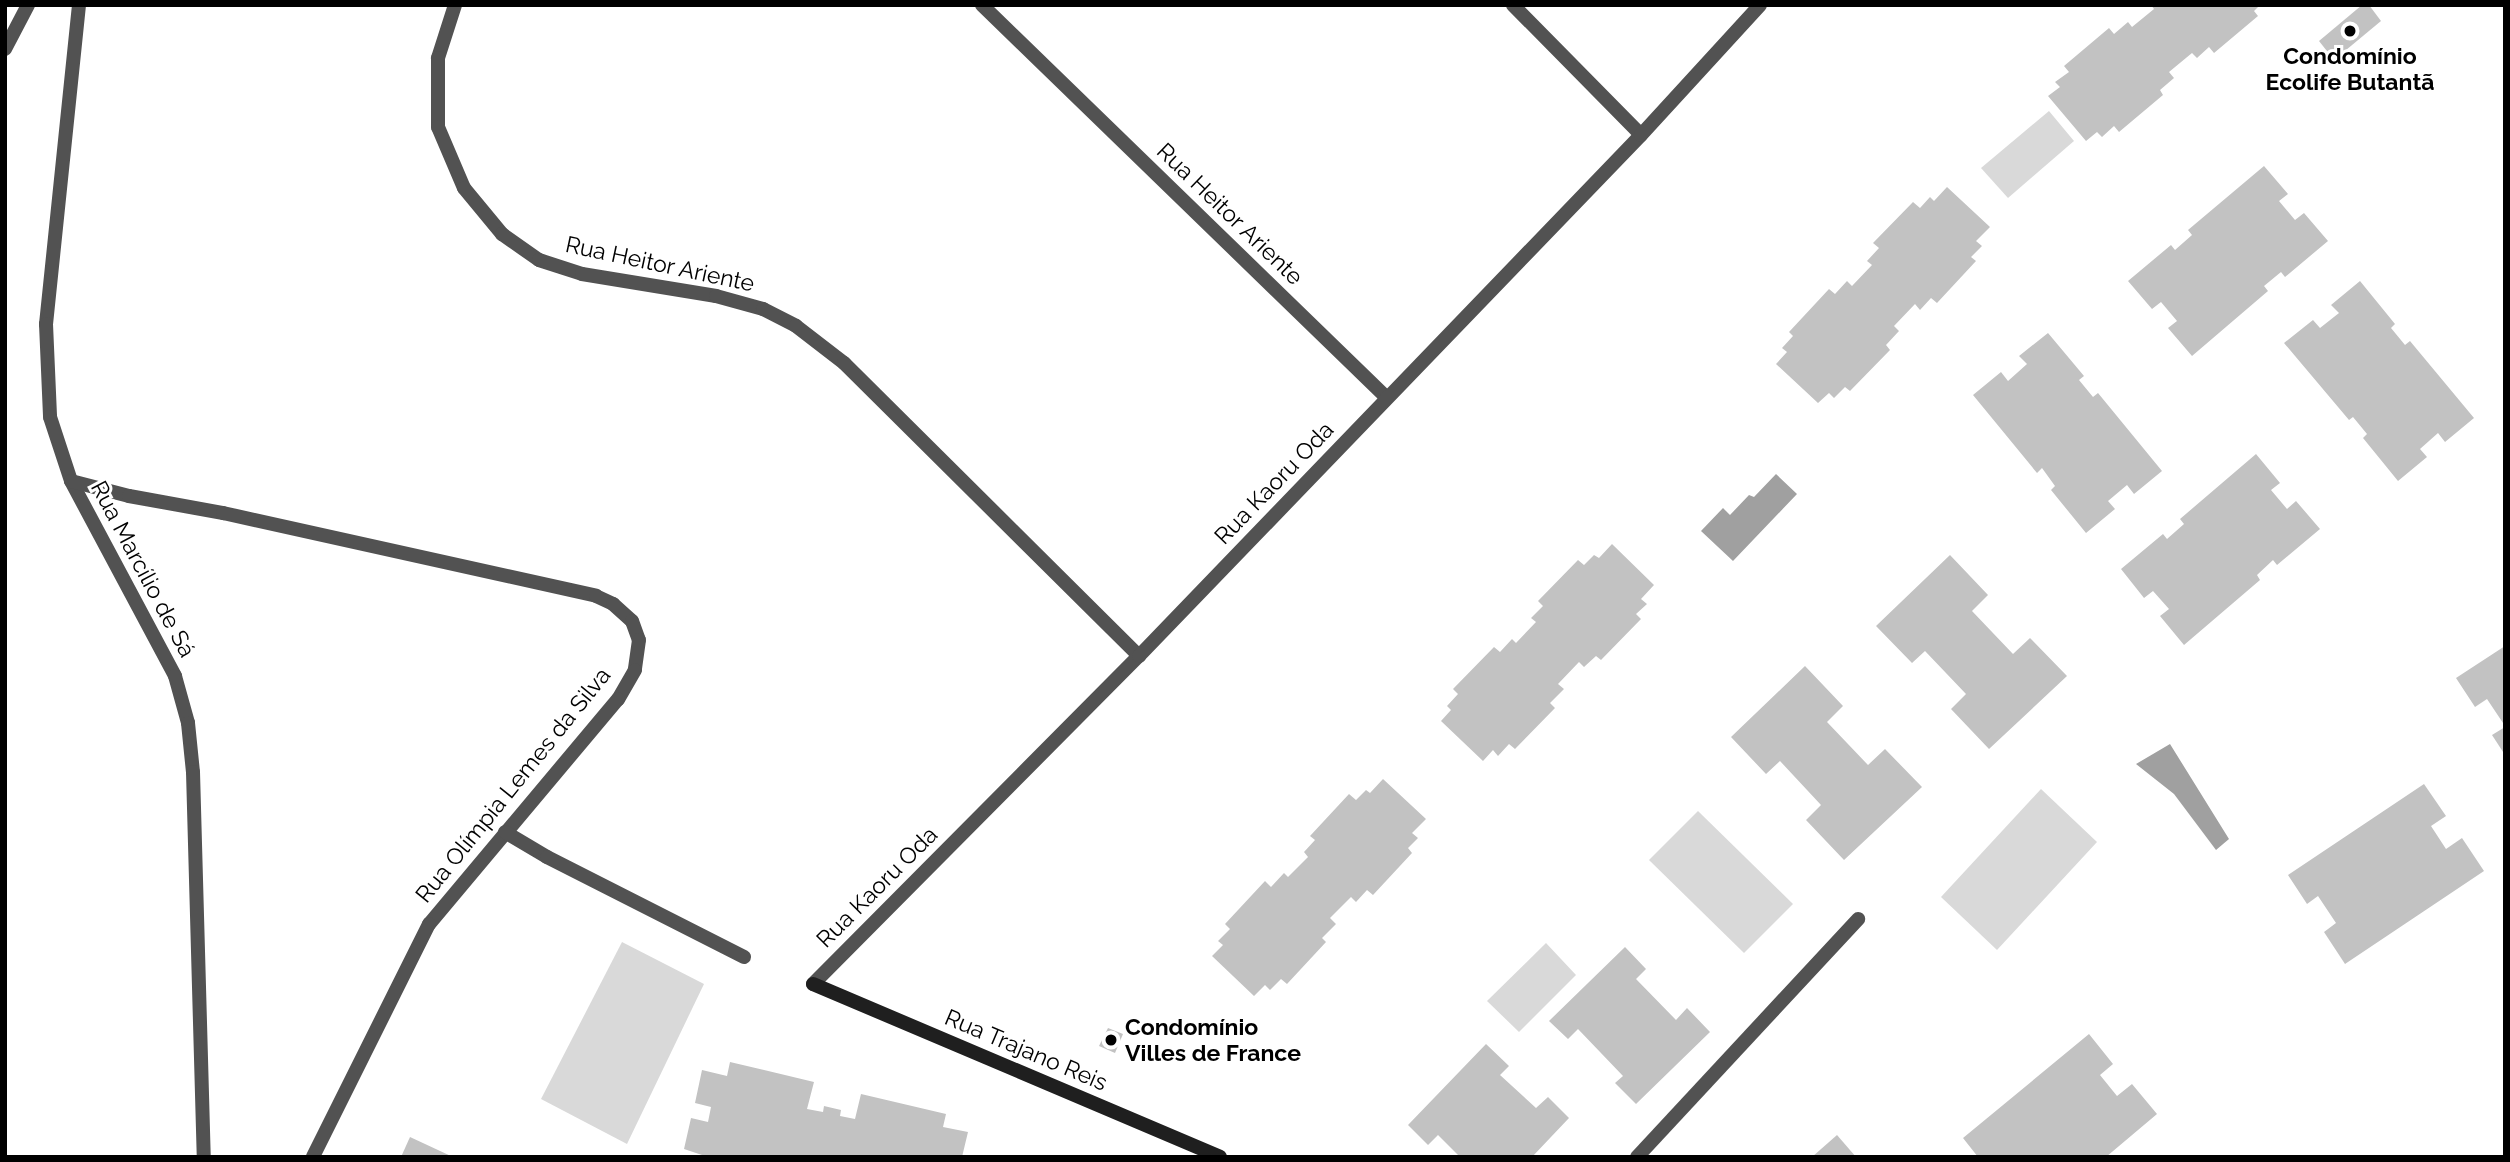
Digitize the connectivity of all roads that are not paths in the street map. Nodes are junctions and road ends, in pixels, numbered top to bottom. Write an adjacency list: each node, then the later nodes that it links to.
1 (29, 5): 7 (street)
2 (79, 5): 10 (street, Rua Marcílio de Sá)
3 (455, 5): 11 (street, Rua Heitor Ariente)
4 (982, 5): 9 (street, Rua Heitor Ariente)
5 (1513, 5): 8 (street)
6 (1760, 5): 8 (street, Rua Kaoru Oda)
7 (5, 49)
8 (1640, 135): 9 (street, Rua Kaoru Oda)
9 (1387, 398): 11 (street, Rua Kaoru Oda)
10 (71, 481): 12 (street, Rua Olímpia Lemes da Silva); 16 (street, Rua Marcílio de Sá)
11 (1139, 656): 15 (street, Rua Kaoru Oda)
12 (505, 832): 14 (street); 17 (street, Rua Olímpia Lemes da Silva)
13 (1858, 919): 19 (street)
14 (744, 957)
15 (813, 984): 18 (street, Rua Trajano Reis)
16 (204, 1157)
17 (313, 1157)
18 (1220, 1157)
19 (1637, 1157)

